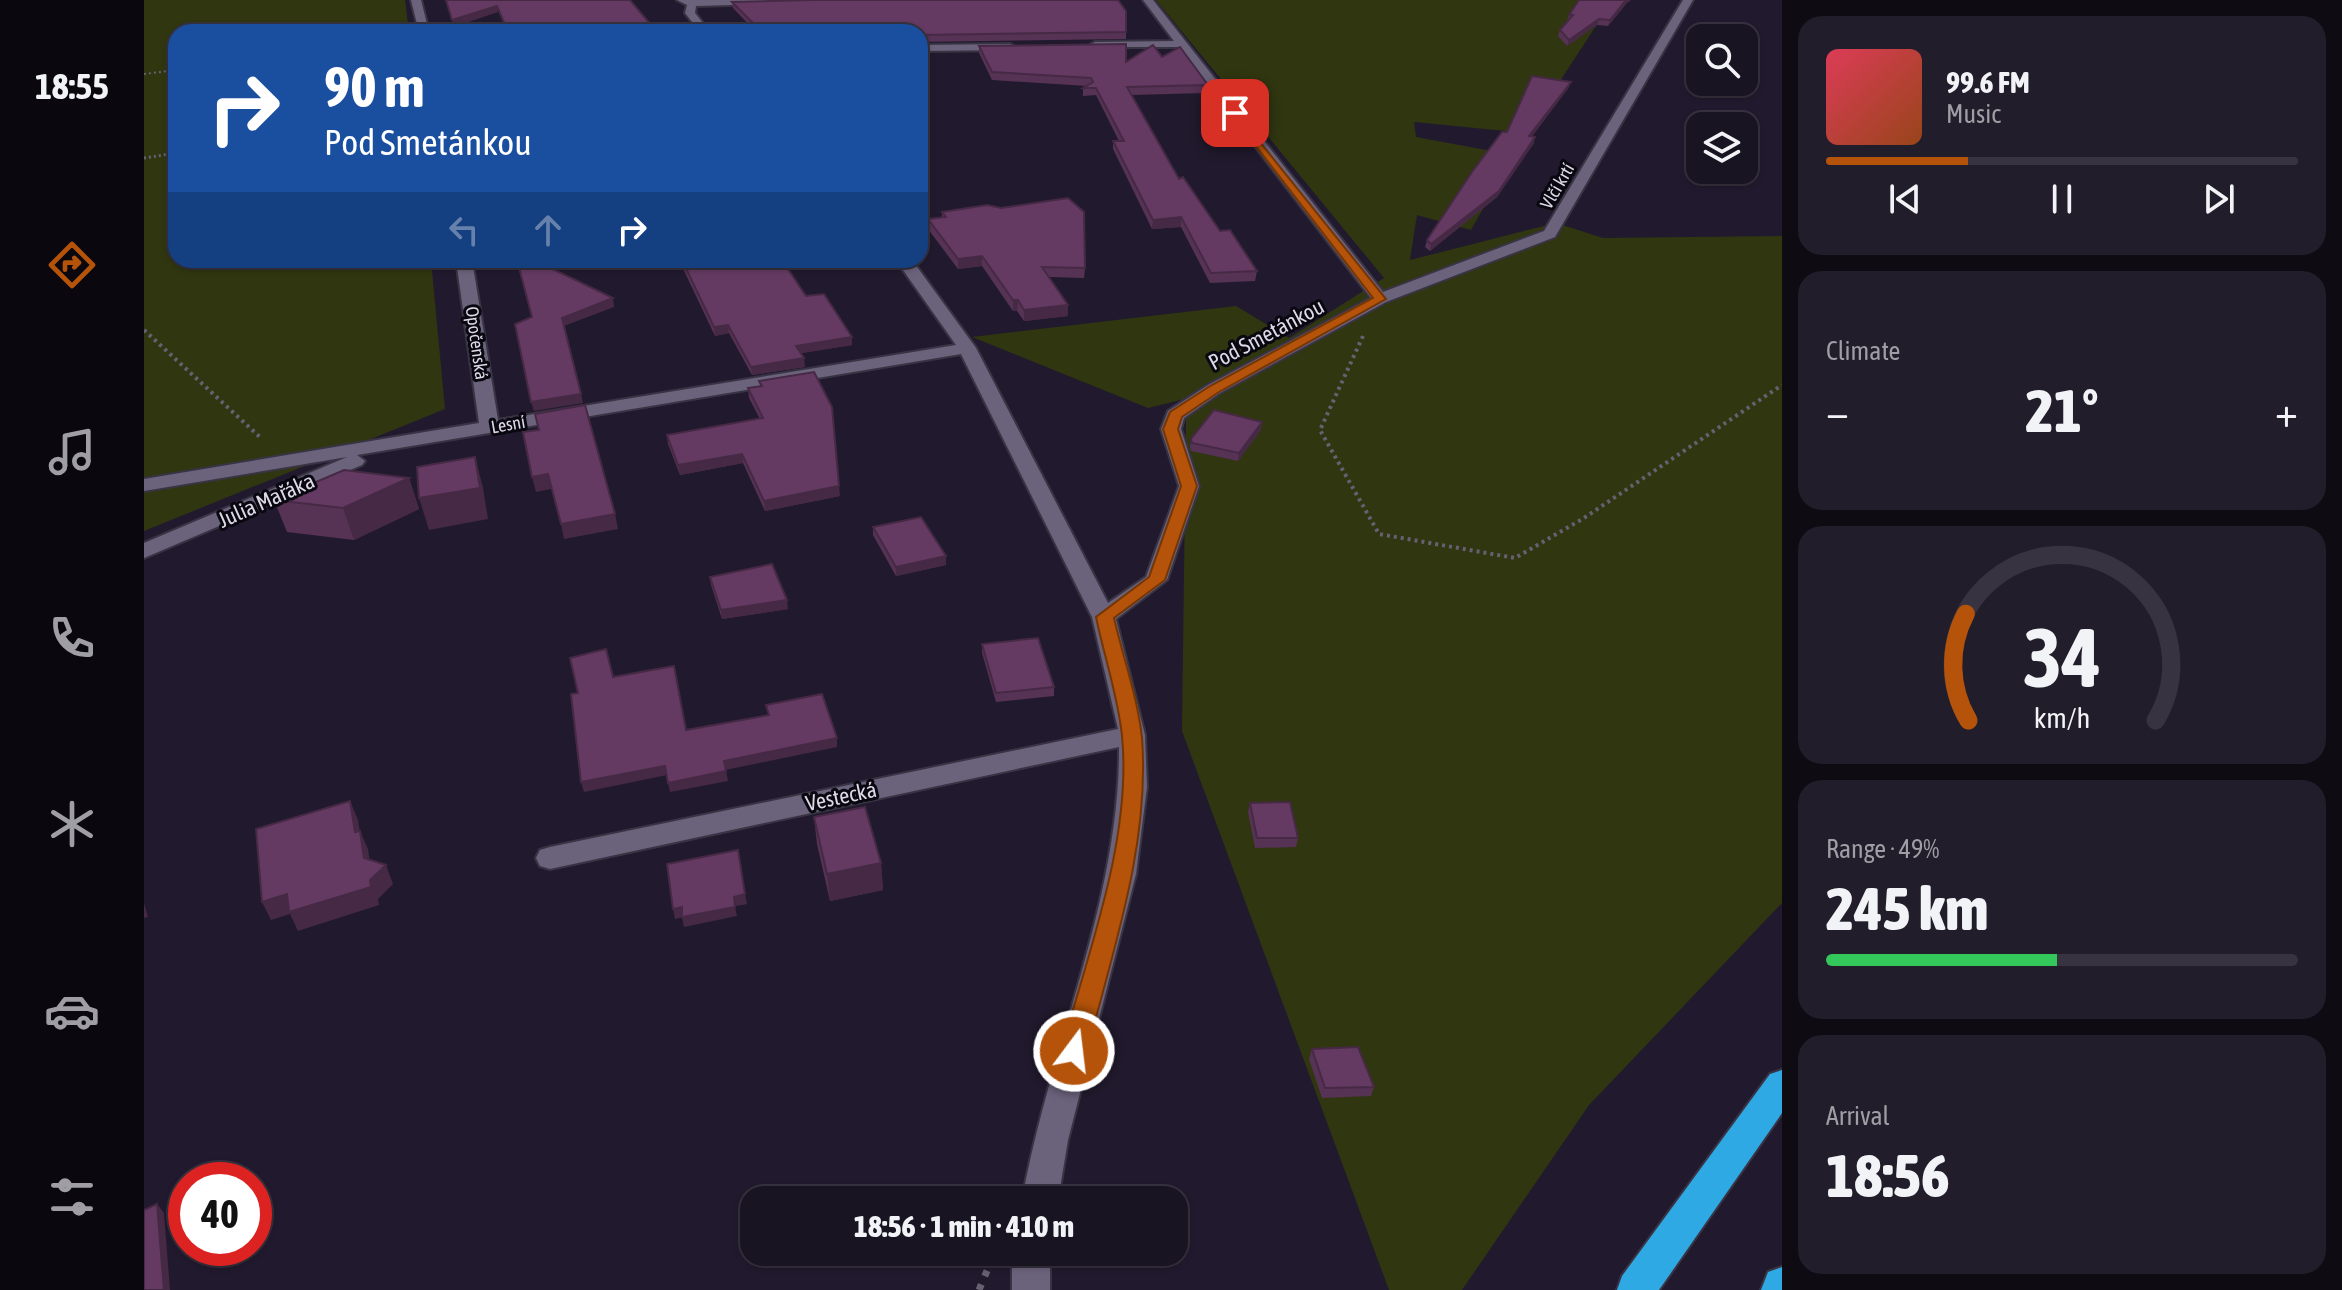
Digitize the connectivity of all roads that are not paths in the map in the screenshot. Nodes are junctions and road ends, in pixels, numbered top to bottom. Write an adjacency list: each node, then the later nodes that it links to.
1 (416, 0): 6 (street)
2 (1148, 0): 8 (street)
3 (1688, 0): 14 (street, Vlčí krtí)
4 (690, 1): 5 (street); 7 (street)
5 (781, 1)
6 (422, 24)
7 (699, 24)
8 (1180, 44): 9 (street); 14 (street)
9 (1088, 45)
10 (1027, 46): 11 (street)
11 (928, 48)
12 (465, 268): 16 (street, Opočenská)
13 (910, 268): 15 (street)
14 (1380, 299): 22 (street, Pod Smetánkou)
15 (967, 348): 16 (street, Lesní); 22 (street)
16 (489, 426): 17 (street, Lesní)
17 (387, 447): 18 (street, Lesní); 20 (street, Julia Mařáka)
18 (286, 462): 19 (street, Lesní); 20 (street)
19 (144, 485)
20 (289, 489): 21 (street, Julia Mařáka)
21 (144, 551)
22 (1104, 617): 23 (street)
23 (1132, 735): 24 (street, Vestecká); 26 (street)
24 (550, 858)
25 (1782, 1085): 28 (highway)
26 (1042, 1186)
27 (1031, 1266): 29 (street)
28 (1638, 1287)
29 (1031, 1290)

